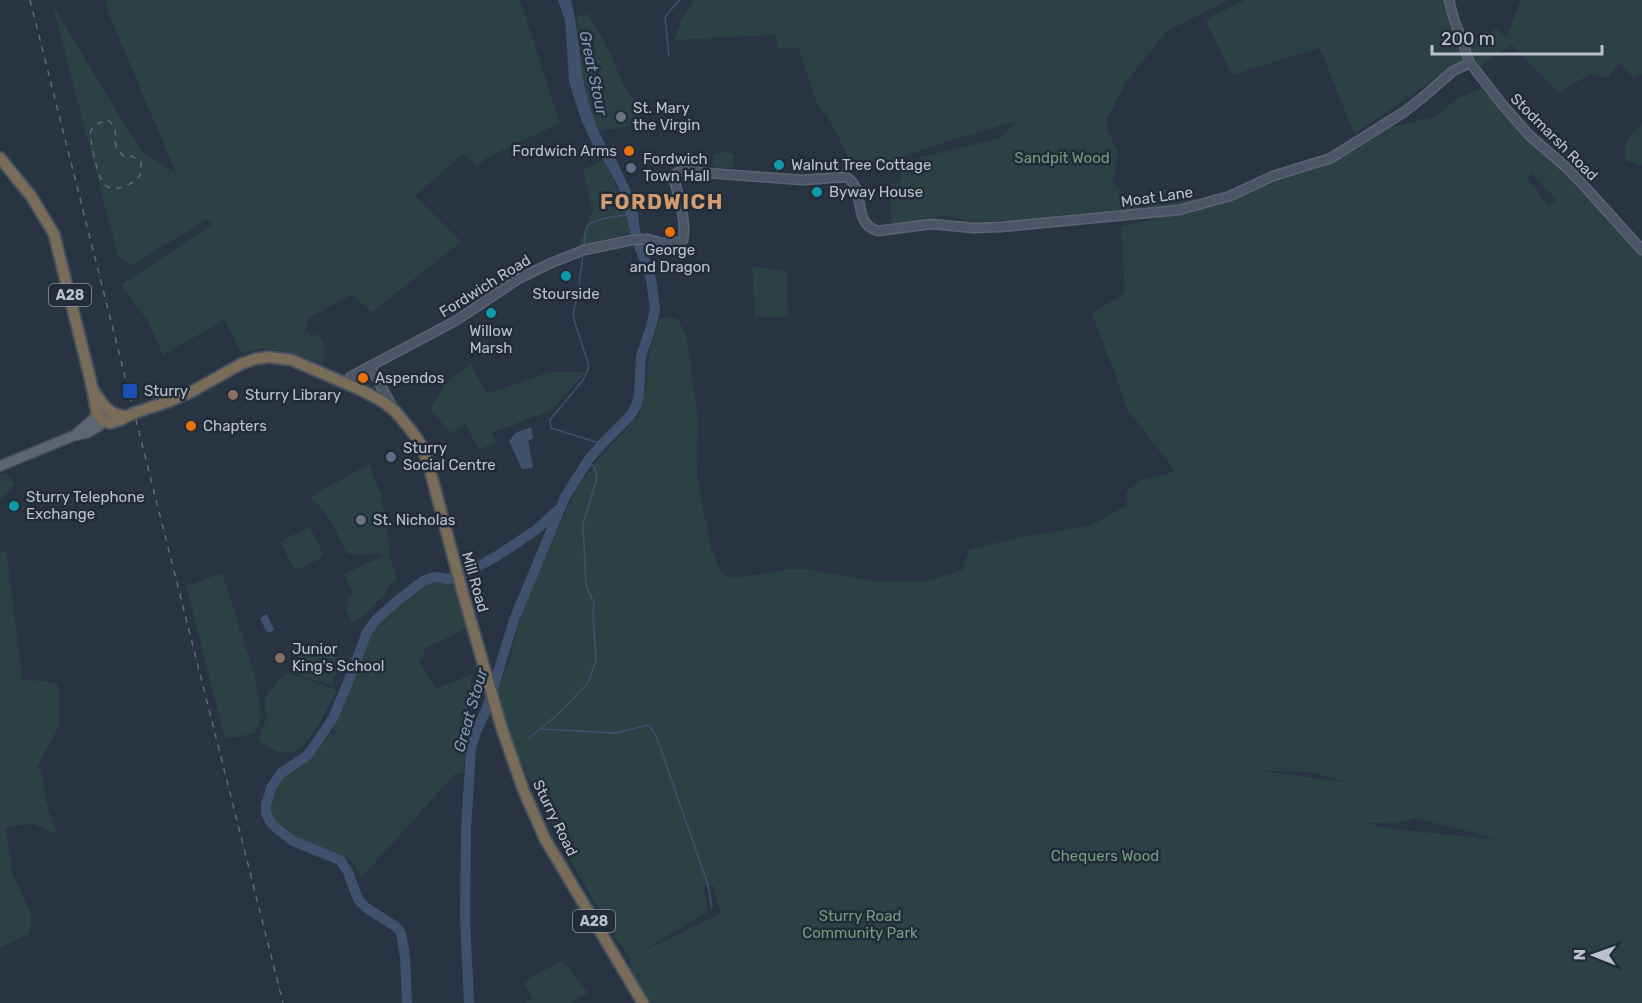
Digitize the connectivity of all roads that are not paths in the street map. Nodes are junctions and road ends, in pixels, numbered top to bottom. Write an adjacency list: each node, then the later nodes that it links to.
1 (1449, 0): 2 (street, Stodmarsh Road)
2 (1470, 63): 4 (street, Moat Lane); 5 (street, Stodmarsh Road)
3 (0, 158): 8 (highway, A28)
4 (683, 240): 6 (street, Fordwich Road)
5 (1642, 250)
6 (370, 366): 7 (street, Fordwich Road); 10 (street)
7 (347, 383): 10 (highway, A28); 11 (highway, A28)
8 (93, 389): 9 (highway, A28); 12 (highway, A28)
9 (109, 410): 11 (highway); 12 (main road)
10 (395, 411): 14 (highway, Mill Road / A28)
11 (128, 416): 12 (highway, A28)
12 (100, 418): 13 (main road)
13 (0, 466)
14 (483, 664): 15 (highway, Sturry Road / A28)
15 (643, 1003)

